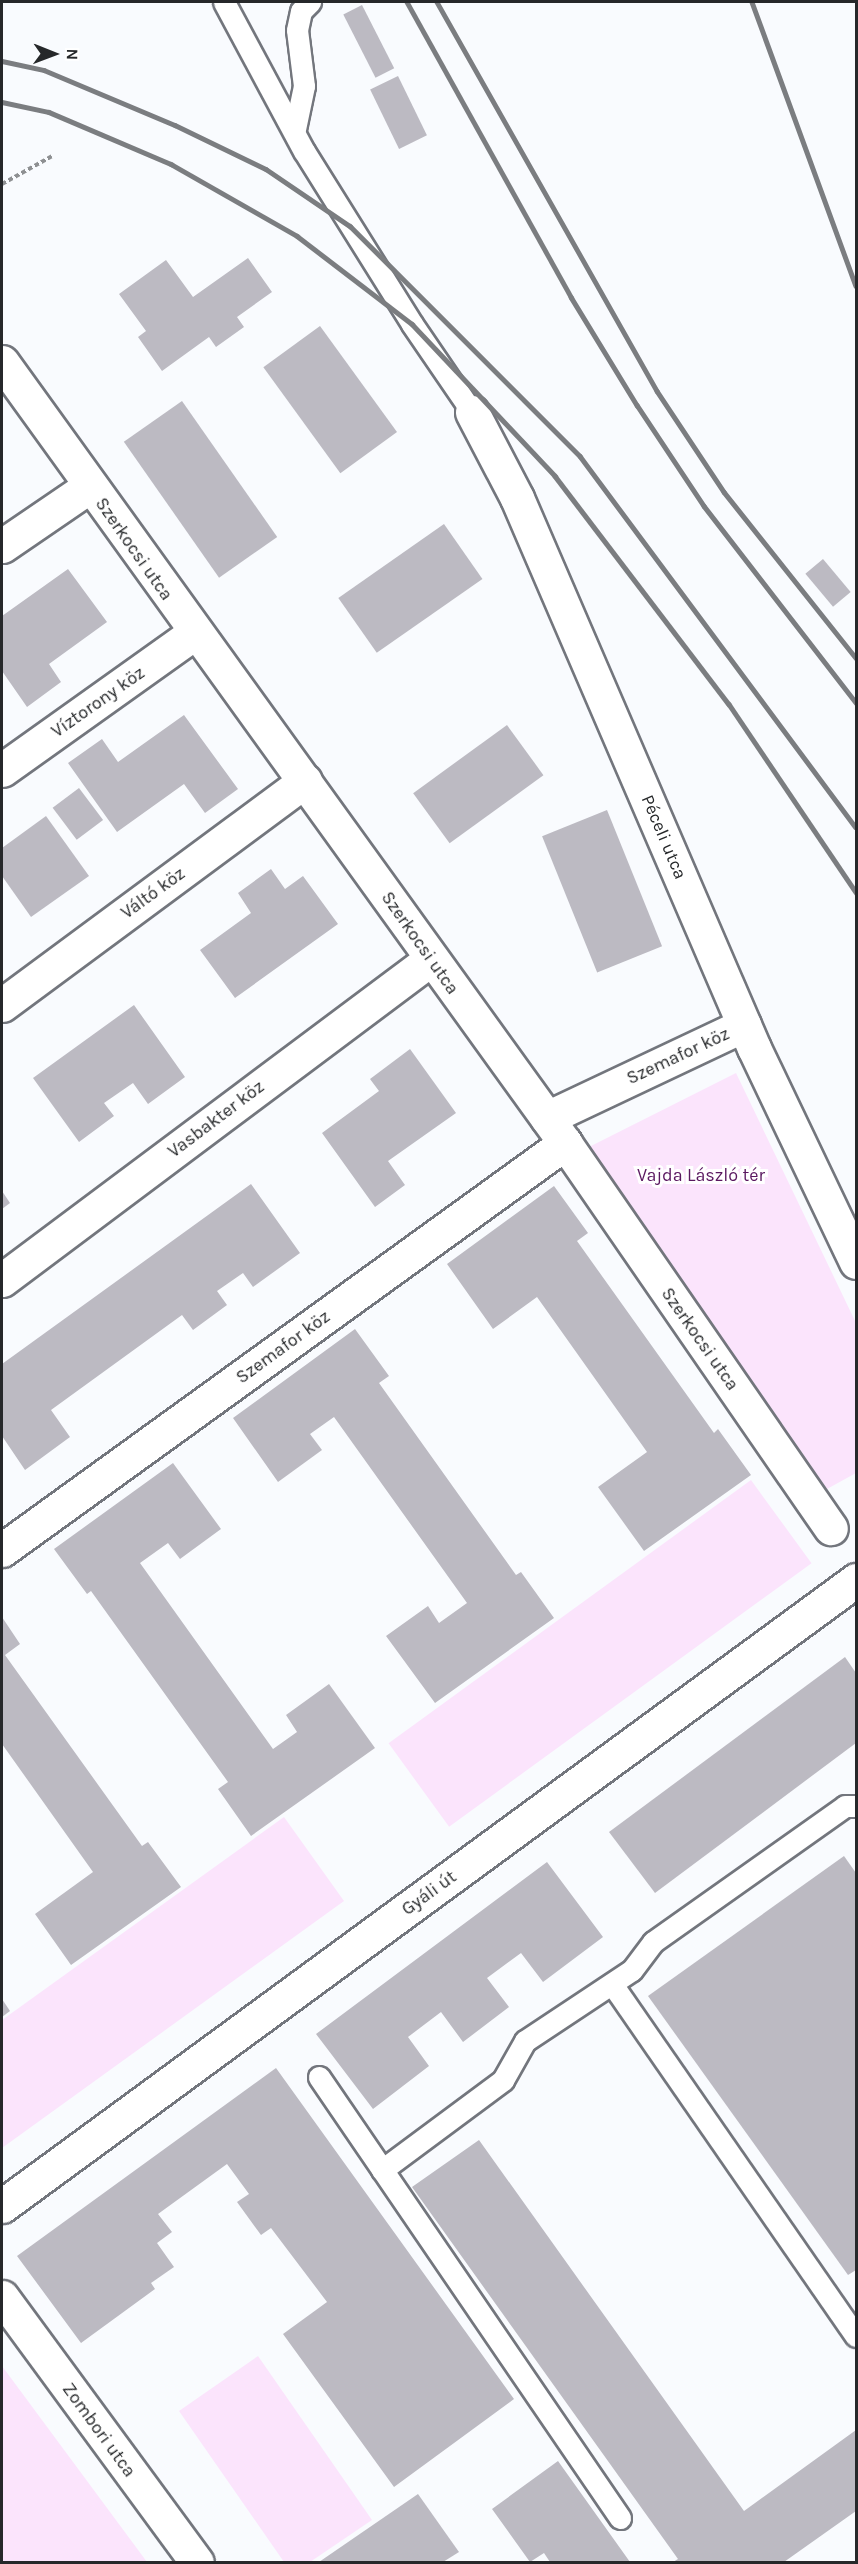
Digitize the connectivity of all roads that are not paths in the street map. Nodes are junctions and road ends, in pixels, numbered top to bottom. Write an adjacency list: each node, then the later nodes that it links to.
1 (224, 2): 3 (lane)
2 (310, 2): 3 (lane)
3 (295, 129): 5 (lane)
4 (2, 362): 6 (street, Szerkocsi utca)
5 (472, 412): 13 (street, Péceli utca)
6 (90, 486): 7 (street); 8 (street, Szerkocsi utca)
7 (2, 546)
8 (194, 633): 9 (street, Víztorony köz); 10 (street, Szerkocsi utca)
9 (2, 770)
10 (305, 781): 11 (street, Szerkocsi utca); 12 (street, Váltó köz)
11 (431, 959): 14 (street, Szerkocsi utca); 16 (street, Vasbakter köz)
12 (2, 1005)
13 (744, 1025): 14 (street, Szemafor köz); 15 (street, Péceli utca)
14 (556, 1131): 17 (street, Szerkocsi utca); 18 (street, Szemafor köz)
15 (856, 1262)
16 (2, 1280)
17 (831, 1528)
18 (2, 1550)
19 (856, 1580): 24 (street, Gyáli út)
20 (856, 1806): 21 (lane)
21 (612, 1984): 23 (lane); 26 (lane)
22 (319, 2077): 23 (lane)
23 (382, 2170): 27 (lane)
24 (2, 2206)
25 (2, 2296): 28 (street, Zombori utca)
26 (856, 2336)
27 (620, 2518)
28 (197, 2562)

